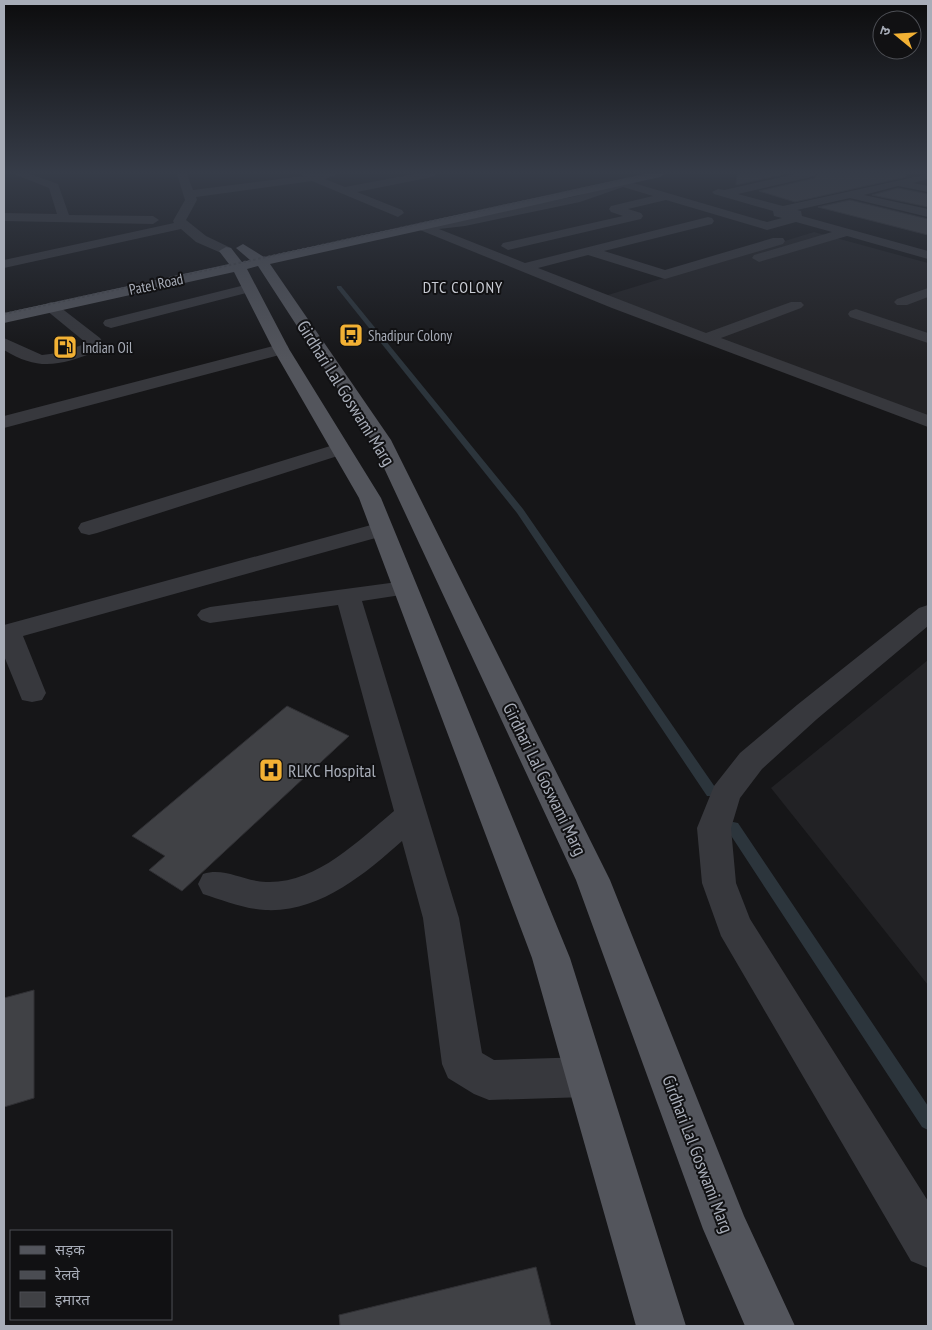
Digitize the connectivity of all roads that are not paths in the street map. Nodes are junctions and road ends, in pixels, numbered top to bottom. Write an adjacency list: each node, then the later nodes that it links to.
1 (122, 236): 23 (street)
2 (198, 236): 20 (street)
3 (375, 236): 20 (main road, Patel Road)
4 (447, 236): 24 (street)
5 (550, 236): 13 (street)
6 (584, 236): 14 (street)
7 (637, 236): 16 (street)
8 (782, 236): 22 (street)
9 (833, 236): 25 (street)
10 (862, 236): 12 (street); 17 (street)
11 (877, 236): 15 (street)
12 (838, 243): 21 (street); 26 (street)
13 (508, 246)
14 (528, 249)
15 (928, 250)
16 (589, 251): 22 (street); 24 (street)
17 (928, 255)
18 (206, 256): 20 (main road, Patel Road)
19 (641, 256): 22 (street)
20 (246, 260): 30 (main road, Patel Road); 33 (street); 37 (main road, Girdhari Lal Goswami Marg); 54 (main road, Girdhari Lal Goswami Marg)
21 (783, 260)
22 (622, 261)
23 (4, 264)
24 (525, 267): 34 (street)
25 (728, 267)
26 (928, 268)
27 (928, 292): 28 (street)
28 (902, 302)
29 (796, 305): 34 (street)
30 (51, 307): 32 (main road, Patel Road); 36 (street)
31 (856, 314): 35 (street)
32 (4, 318)
33 (111, 323)
34 (706, 338): 38 (street)
35 (928, 338)
36 (4, 342)
37 (281, 349): 39 (street); 40 (main road, Girdhari Lal Goswami Marg)
38 (928, 421)
39 (4, 422)
40 (340, 449): 41 (street); 42 (main road, Girdhari Lal Goswami Marg)
41 (89, 528)
42 (382, 529): 43 (main road, Girdhari Lal Goswami Marg); 47 (street)
43 (405, 588): 44 (street); 51 (main road, Girdhari Lal Goswami Marg)
44 (348, 596): 46 (street); 49 (street)
45 (928, 613): 52 (street)
46 (210, 615)
47 (6, 633): 48 (street)
48 (32, 693)
49 (411, 815): 50 (street); 51 (street)
50 (214, 884)
51 (586, 1077): 53 (main road, Girdhari Lal Goswami Marg)
52 (928, 1244)
53 (661, 1326)
54 (770, 1326)

